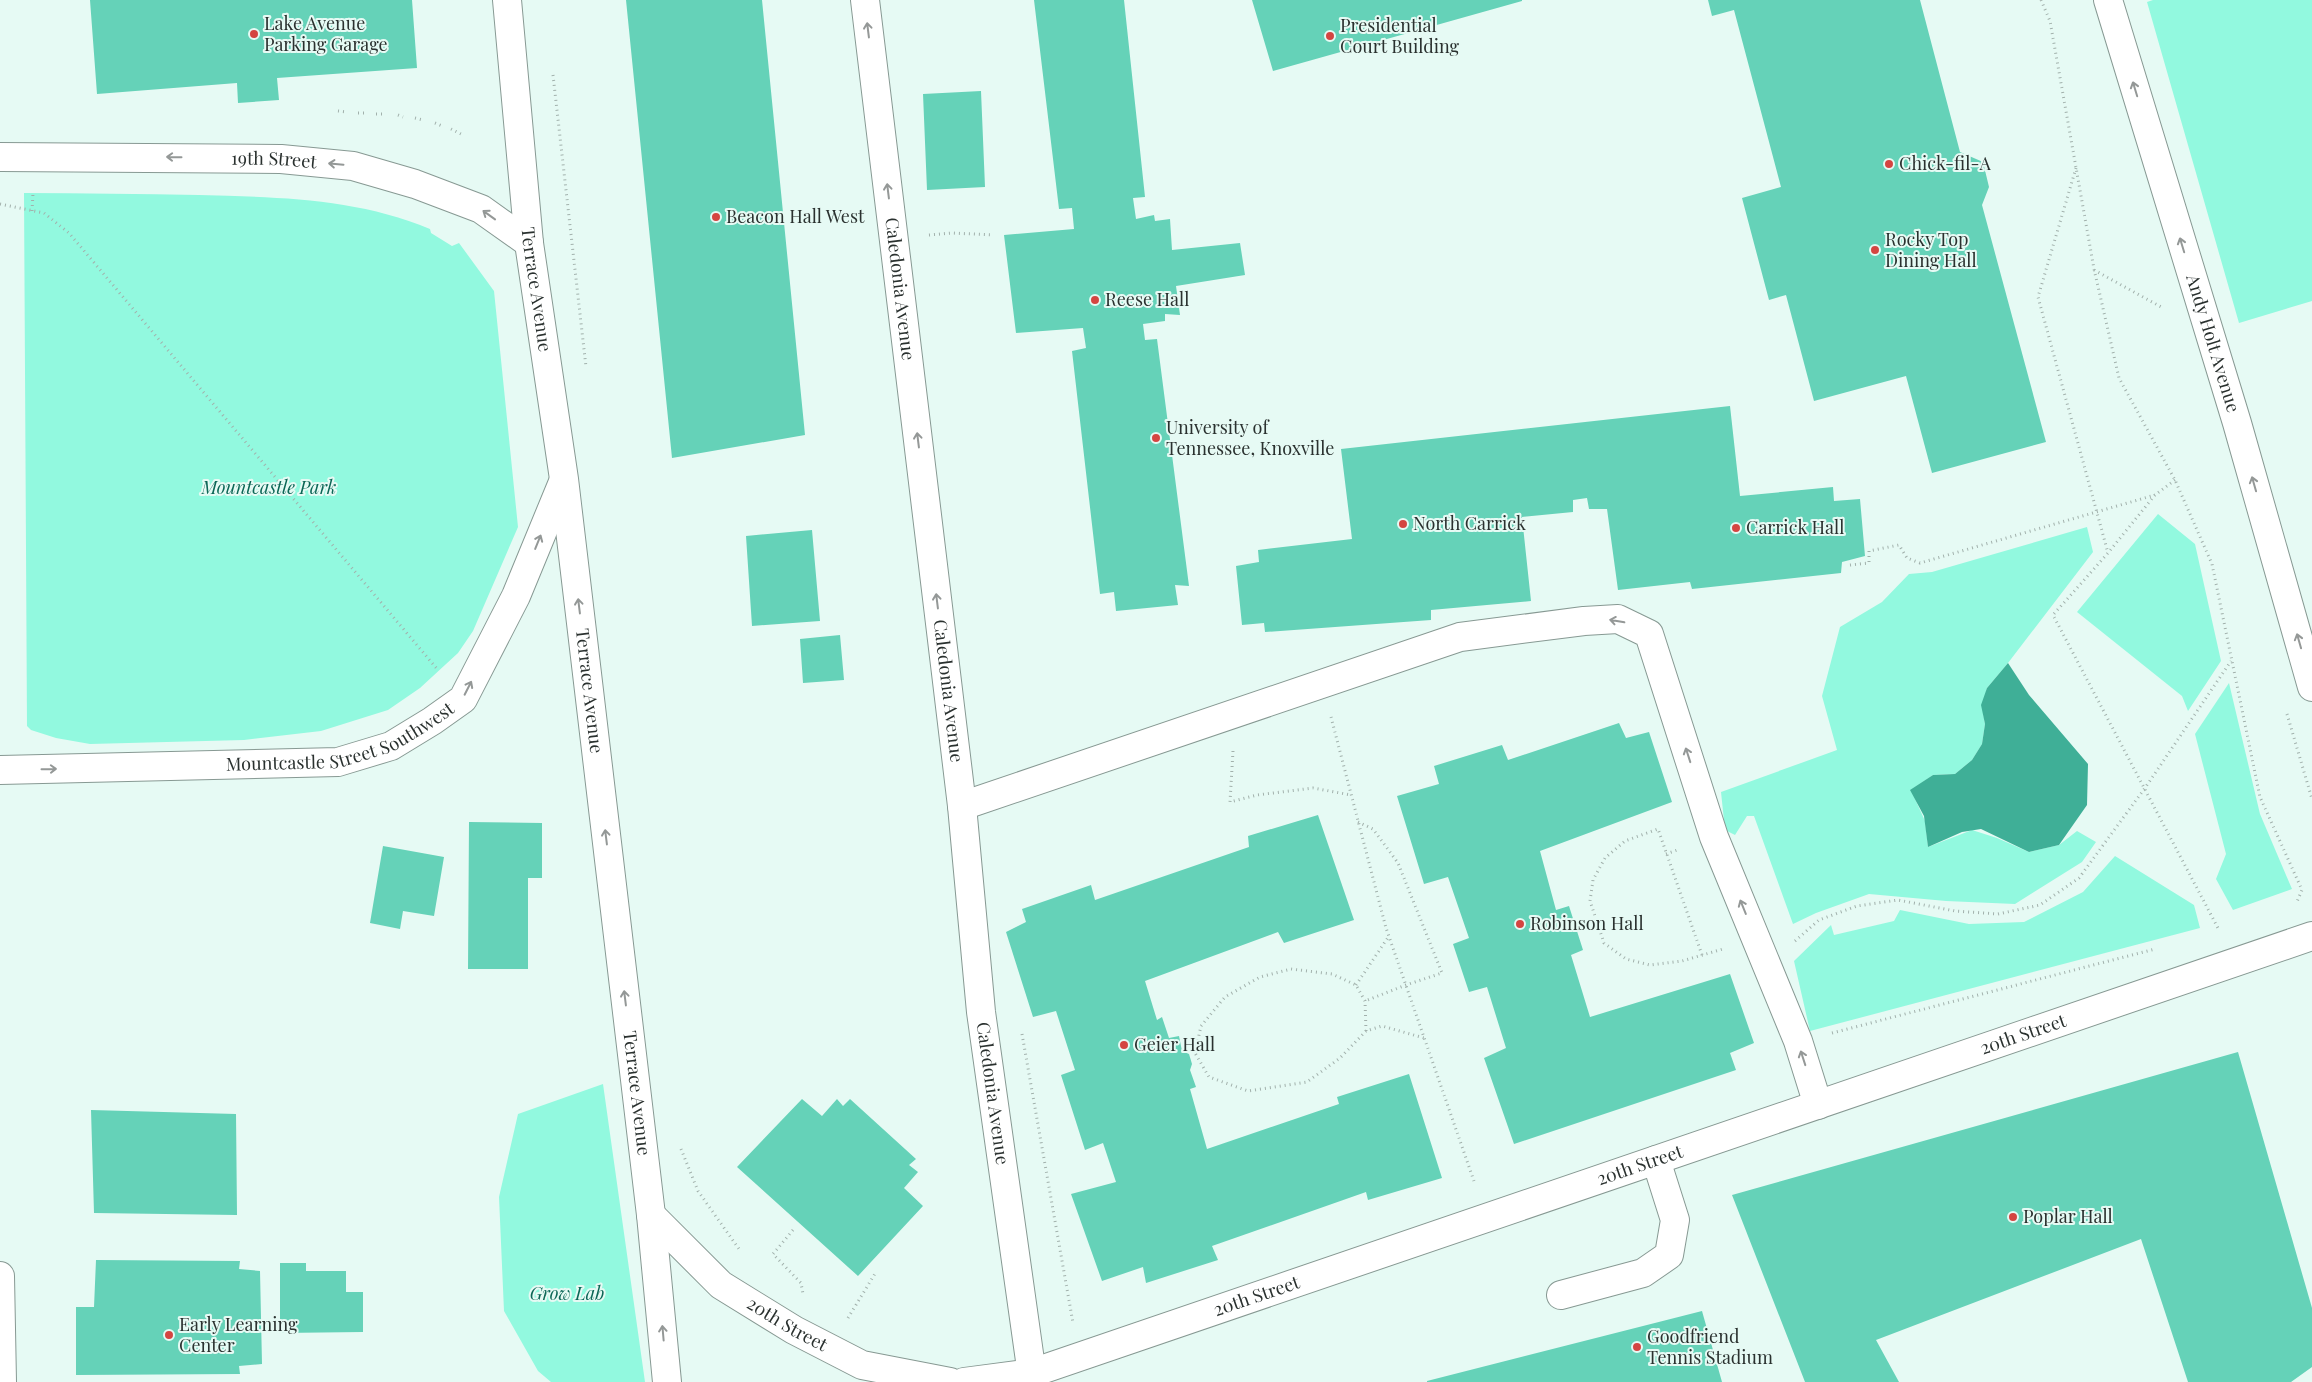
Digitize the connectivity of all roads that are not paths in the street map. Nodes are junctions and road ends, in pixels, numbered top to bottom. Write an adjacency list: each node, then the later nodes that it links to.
1 (507, 0): 5 (street, Terrace Avenue)
2 (865, 0): 9 (street, Caledonia Avenue, one-way to 2)
3 (2108, 0): 7 (street, Andy Holt Avenue, one-way to 3)
4 (0, 156): 5 (street, 19th Street, one-way to 4)
5 (529, 243): 6 (street, Terrace Avenue)
6 (564, 479): 8 (street, Mountcastle Street Southwest, one-way to 6); 13 (street, Terrace Avenue, one-way to 6)
7 (2312, 688)
8 (0, 770)
9 (962, 806): 11 (street, one-way to 9); 16 (street, Caledonia Avenue)
10 (2312, 936): 11 (street, 20th Street)
11 (1818, 1105): 12 (street, 20th Street)
12 (1656, 1160): 15 (street); 16 (street, 20th Street)
13 (652, 1215): 18 (street, Terrace Avenue, one-way to 13); 19 (street, 20th Street)
14 (0, 1276): 17 (street)
15 (1561, 1295)
16 (1033, 1378): 20 (street, 20th Street)
17 (2, 1382)
18 (667, 1382)
19 (950, 1382)
20 (964, 1382)

